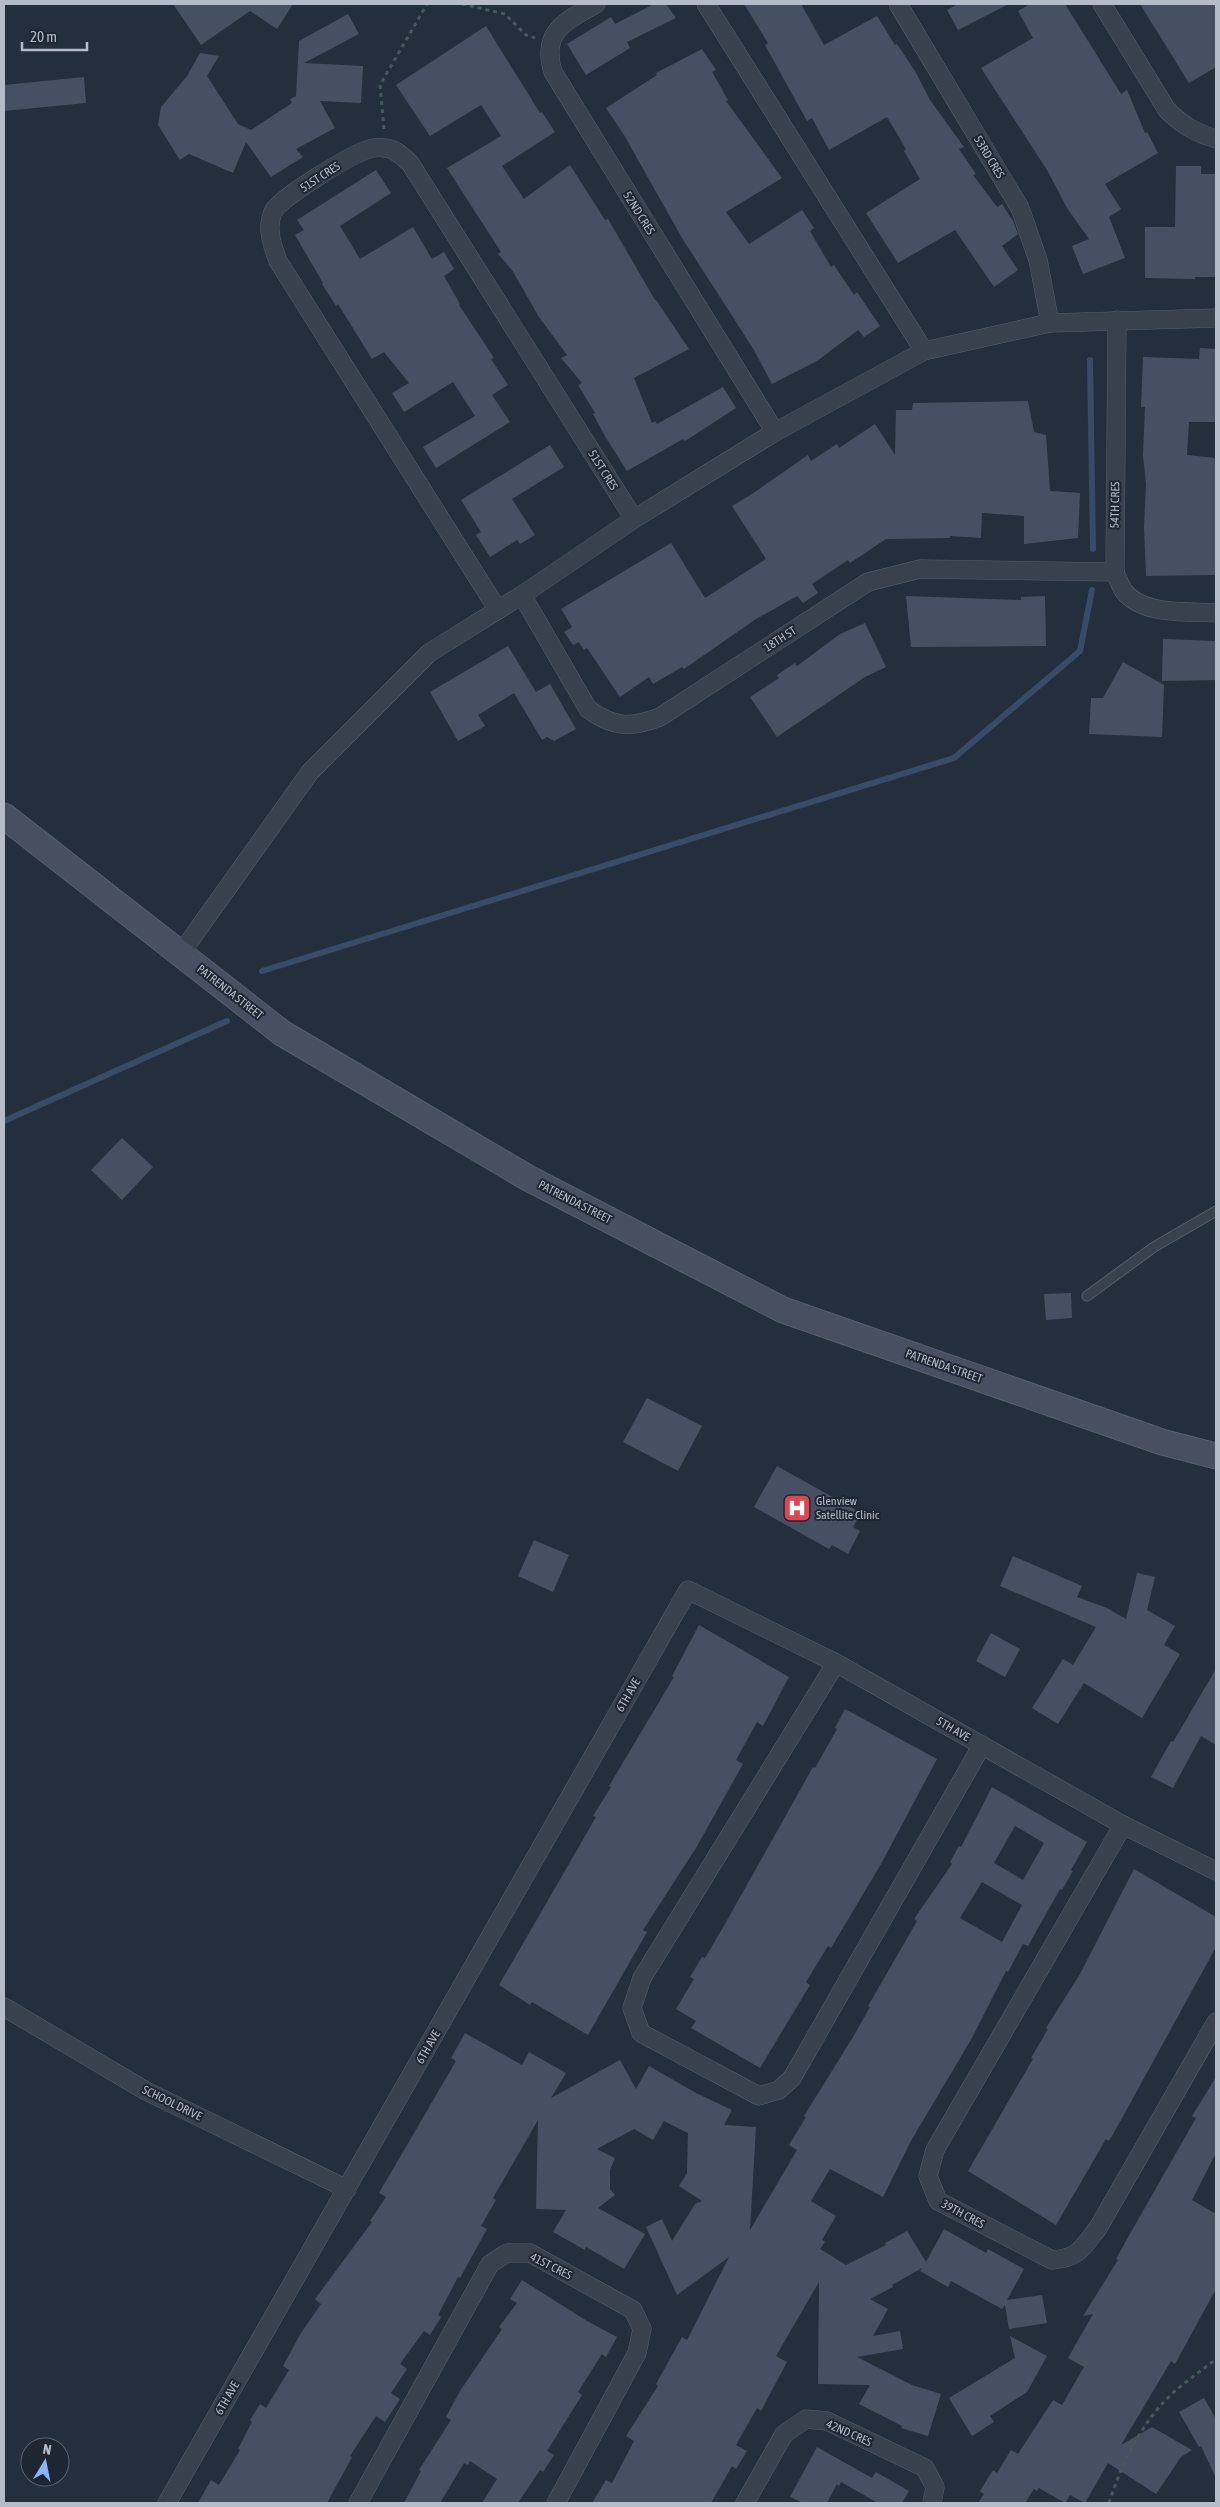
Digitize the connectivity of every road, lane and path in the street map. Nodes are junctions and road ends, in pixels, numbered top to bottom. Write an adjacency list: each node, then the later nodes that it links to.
1 (427, 4): 9 (path)
2 (462, 4): 7 (path)
3 (596, 4): 7 (street)
4 (706, 4): 13 (street)
5 (898, 4): 12 (street, 53RD CRES)
6 (1102, 4): 8 (street)
7 (550, 43): 14 (street, 52ND CRES)
8 (1216, 139)
9 (386, 148): 15 (street, 51ST CRES); 18 (street, 51ST CRES)
10 (1216, 318): 11 (street)
11 (1117, 320): 12 (street); 16 (street, 54TH CRES)
12 (1050, 323): 13 (street)
13 (924, 351): 14 (street)
14 (775, 432): 15 (street)
15 (634, 519): 17 (street)
16 (1115, 572): 17 (street, 18TH ST); 19 (street, 54TH CRES)
17 (522, 594): 18 (street)
18 (498, 610): 21 (street)
19 (1216, 612)
20 (4, 816): 21 (street, PATRENDA STREET)
21 (181, 953): 24 (street, PATRENDA STREET)
22 (1216, 1211): 23 (lane)
23 (1087, 1296)
24 (1216, 1456)
25 (688, 1590): 26 (street, 5TH AVE); 32 (street, 6TH AVE)
26 (836, 1662): 27 (street, 5TH AVE); 27 (street)
27 (982, 1745): 28 (street, 5TH AVE)
28 (1123, 1824): 29 (street, 5TH AVE); 31 (street, 39TH CRES)
29 (1216, 1871)
30 (4, 2007): 32 (street, SCHOOL DRIVE)
31 (1216, 2022)
32 (347, 2188): 34 (street, 6TH AVE)
33 (1216, 2359): 39 (path)
34 (167, 2503)
35 (358, 2503): 36 (street, 41ST CRES)
36 (556, 2503)
37 (745, 2503): 38 (street, 42ND CRES)
38 (932, 2503)
39 (1109, 2503)

